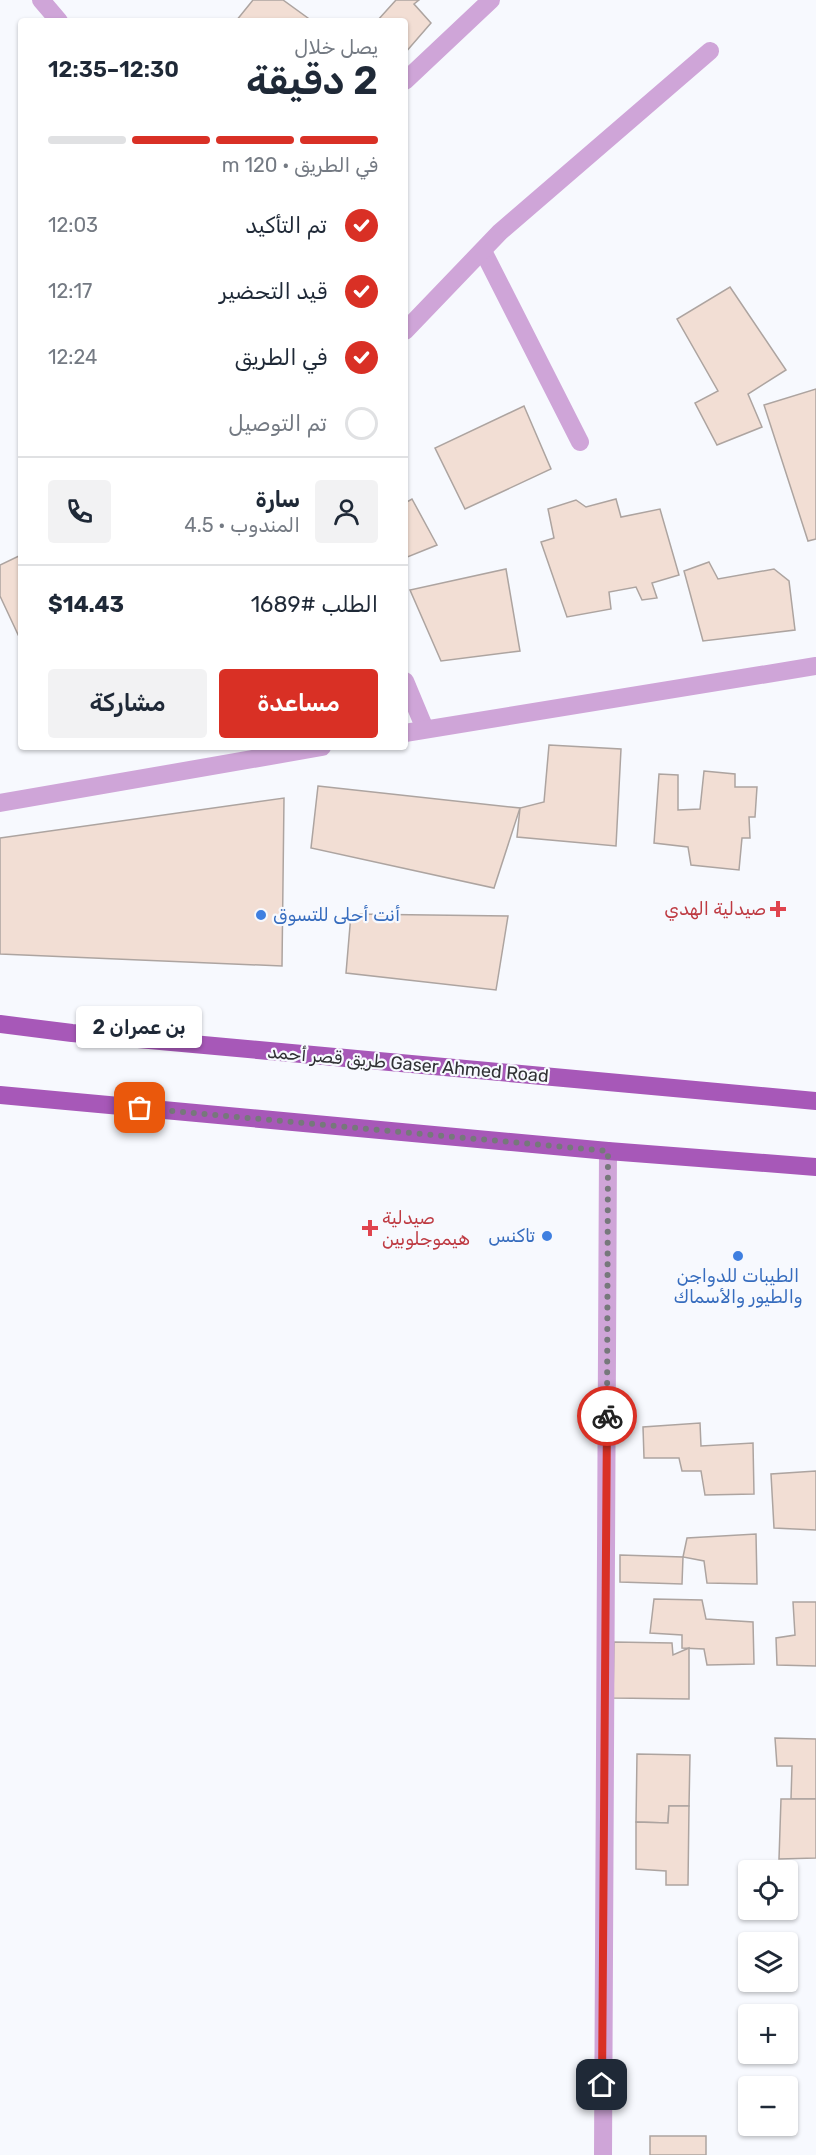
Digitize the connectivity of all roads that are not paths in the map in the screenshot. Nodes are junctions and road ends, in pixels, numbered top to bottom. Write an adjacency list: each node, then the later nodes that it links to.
1 (41, 0): 3 (street)
2 (490, 0): 5 (street)
3 (56, 18)
4 (710, 51): 6 (street)
5 (408, 78)
6 (483, 251): 7 (street); 8 (street)
7 (408, 328)
8 (580, 442)
9 (816, 666): 11 (street)
10 (408, 688): 11 (street)
11 (425, 729): 12 (street)
12 (408, 732)
13 (305, 750): 14 (street)
14 (0, 803)
15 (0, 1024): 17 (main road, طريق قصر أحمد Gaser Ahmed Road)
16 (0, 1095): 18 (main road)
17 (816, 1101)
18 (608, 1151): 19 (main road); 20 (street)
19 (816, 1167)
20 (603, 2155)

